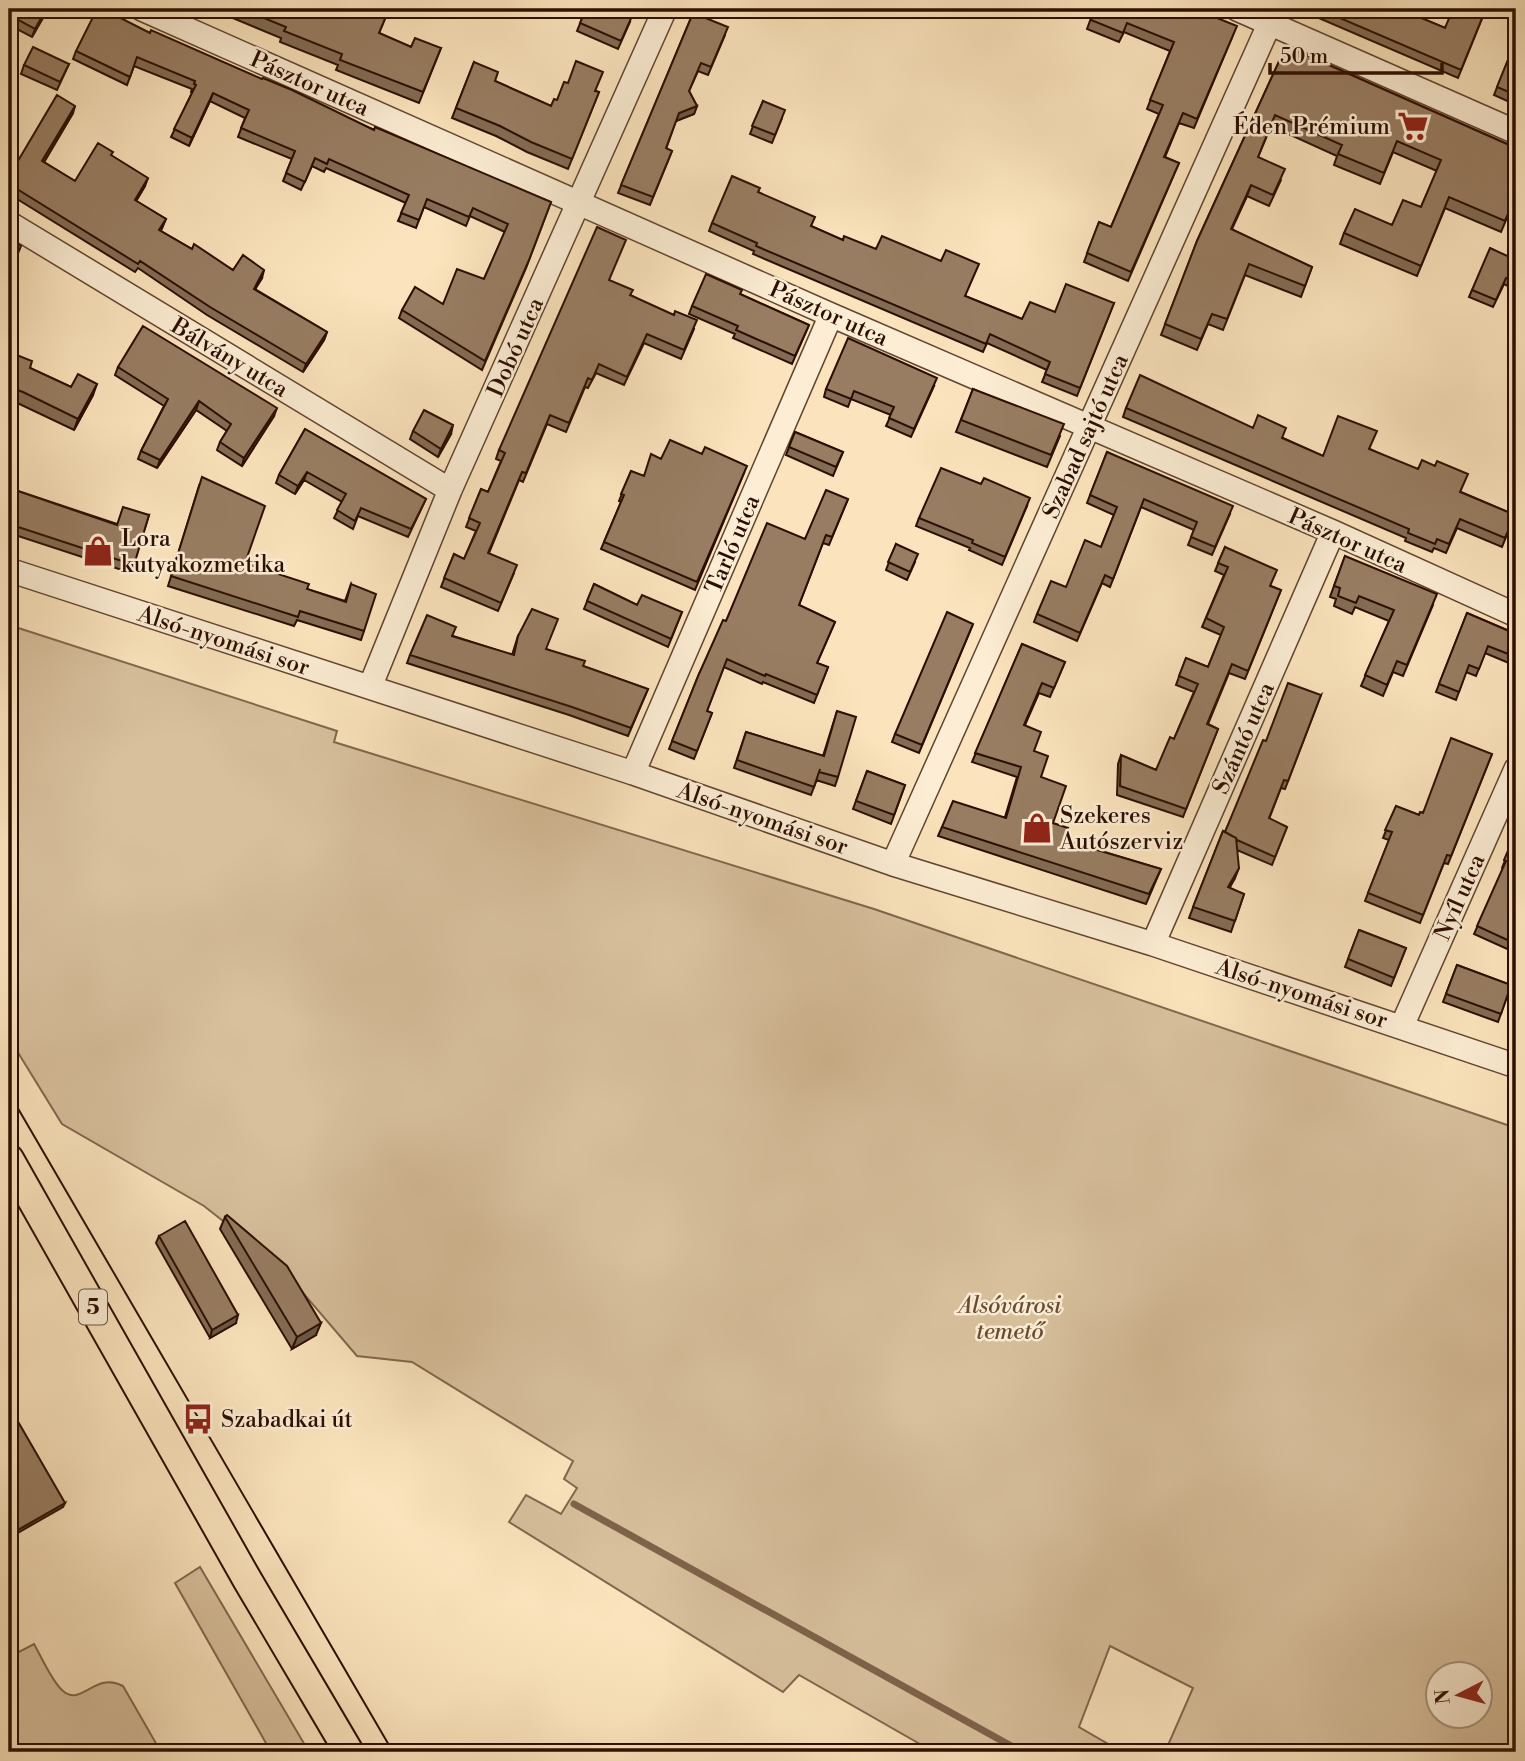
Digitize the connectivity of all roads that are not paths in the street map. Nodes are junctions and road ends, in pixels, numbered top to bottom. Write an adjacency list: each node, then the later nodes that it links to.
1 (142, 9): 6 (street, Pásztor utca)
2 (665, 9): 6 (street, Dobó utca)
3 (1237, 9): 4 (street)
4 (1273, 16): 5 (street); 9 (street, Szabad sajtó utca)
5 (1516, 132)
6 (581, 202): 8 (street, Pásztor utca); 10 (street, Dobó utca)
7 (9, 223): 10 (street, Bálvány utca)
8 (831, 314): 9 (street, Pásztor utca); 16 (street, Tarló utca)
9 (1089, 427): 11 (street, Pásztor utca); 17 (street, Szabad sajtó utca)
10 (450, 490): 14 (street, Dobó utca)
11 (1333, 532): 13 (street, Pásztor utca); 18 (street, Szántó utca)
12 (9, 570): 14 (street, Alsó-nyomási sor)
13 (1516, 615)
14 (370, 687): 16 (street, Alsó-nyomási sor)
15 (1516, 769): 19 (street, Nyíl utca)
16 (634, 773): 17 (street, Alsó-nyomási sor)
17 (893, 864): 18 (street, Alsó-nyomási sor)
18 (1153, 944): 19 (street, Alsó-nyomási sor)
19 (1402, 1026): 20 (street, Alsó-nyomási sor)
20 (1516, 1066)
21 (9, 1159): 22 (main road, 5)
22 (349, 1752)

